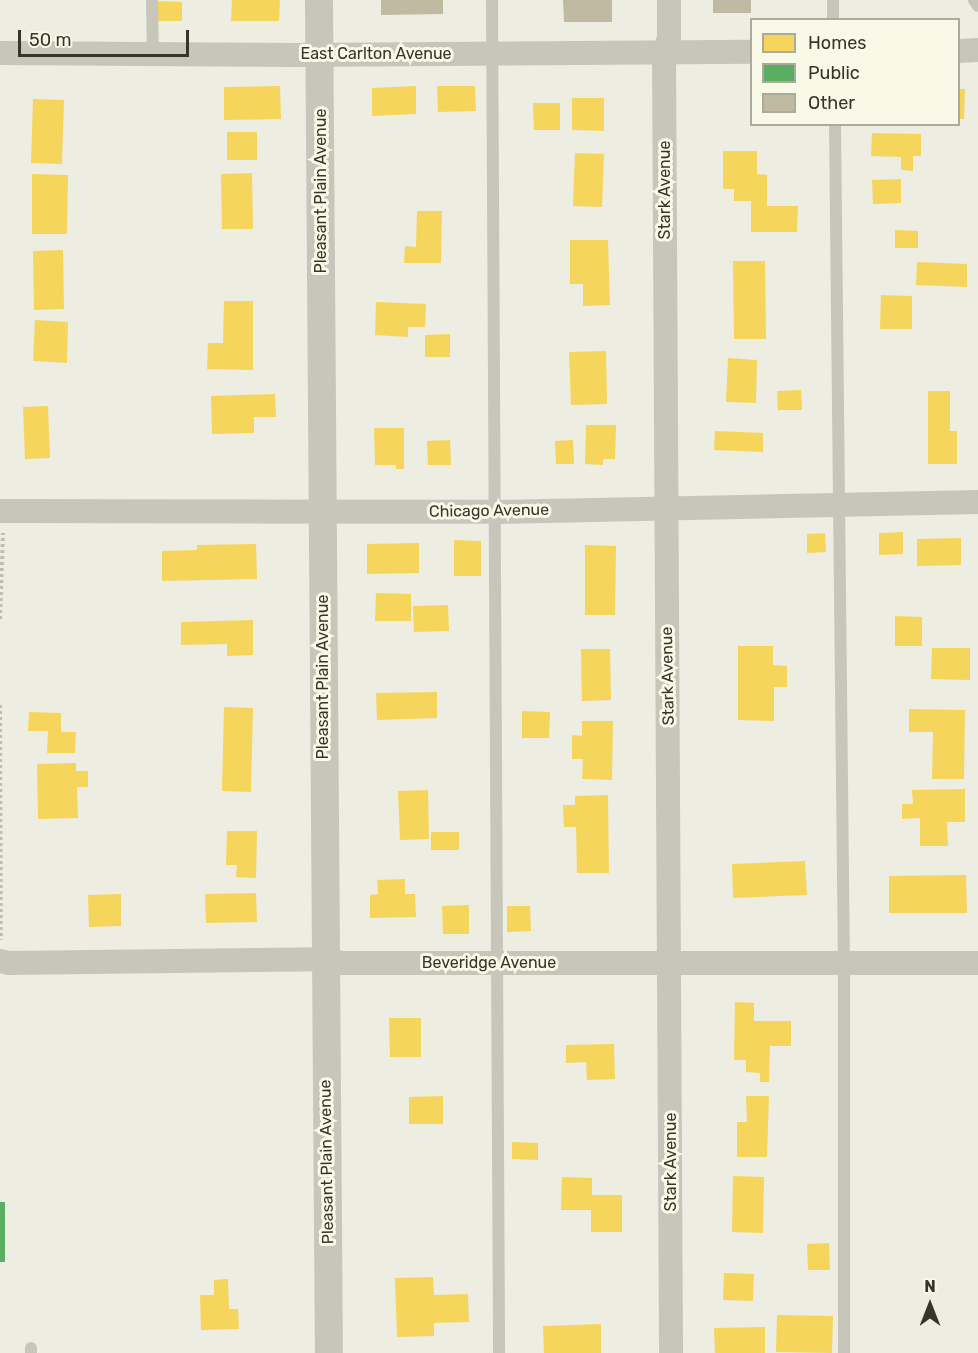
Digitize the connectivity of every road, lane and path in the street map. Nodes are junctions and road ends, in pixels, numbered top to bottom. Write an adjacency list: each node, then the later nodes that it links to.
1 (152, 0): 16 (lane)
2 (319, 0): 15 (street, Pleasant Plain Avenue)
3 (492, 0): 14 (lane)
4 (669, 0): 11 (street, Stark Avenue)
5 (833, 0): 8 (lane)
6 (974, 0): 7 (lane)
7 (978, 6)
8 (833, 18)
9 (978, 50): 10 (street)
10 (960, 51)
11 (663, 52): 12 (street, East Carlton Avenue); 14 (street, East Carlton Avenue); 20 (street, Stark Avenue)
12 (750, 52)
13 (0, 53): 16 (street, East Carlton Avenue)
14 (492, 53): 15 (street, East Carlton Avenue); 23 (lane)
15 (320, 54): 16 (street, East Carlton Avenue); 22 (street, Pleasant Plain Avenue)
16 (153, 55)
17 (835, 126): 19 (lane)
18 (978, 502): 19 (street, Chicago Avenue)
19 (840, 505): 20 (street, Chicago Avenue); 31 (lane)
20 (667, 508): 23 (street, Chicago Avenue); 29 (street, Stark Avenue)
21 (1, 511): 22 (street, Chicago Avenue); 24 (path)
22 (323, 512): 23 (street, Chicago Avenue); 27 (street, Pleasant Plain Avenue)
23 (496, 512): 28 (lane)
24 (0, 620)
25 (0, 705): 26 (path)
26 (6, 951): 27 (street, Beveridge Avenue)
27 (324, 959): 28 (street, Beveridge Avenue); 32 (street, Pleasant Plain Avenue)
28 (498, 963): 29 (street, Beveridge Avenue); 33 (lane)
29 (671, 963): 31 (street, Beveridge Avenue); 34 (street, Stark Avenue)
30 (978, 963): 31 (street, Beveridge Avenue)
31 (844, 964): 35 (lane)
32 (329, 1353)
33 (499, 1353)
34 (671, 1353)
35 (844, 1353)

